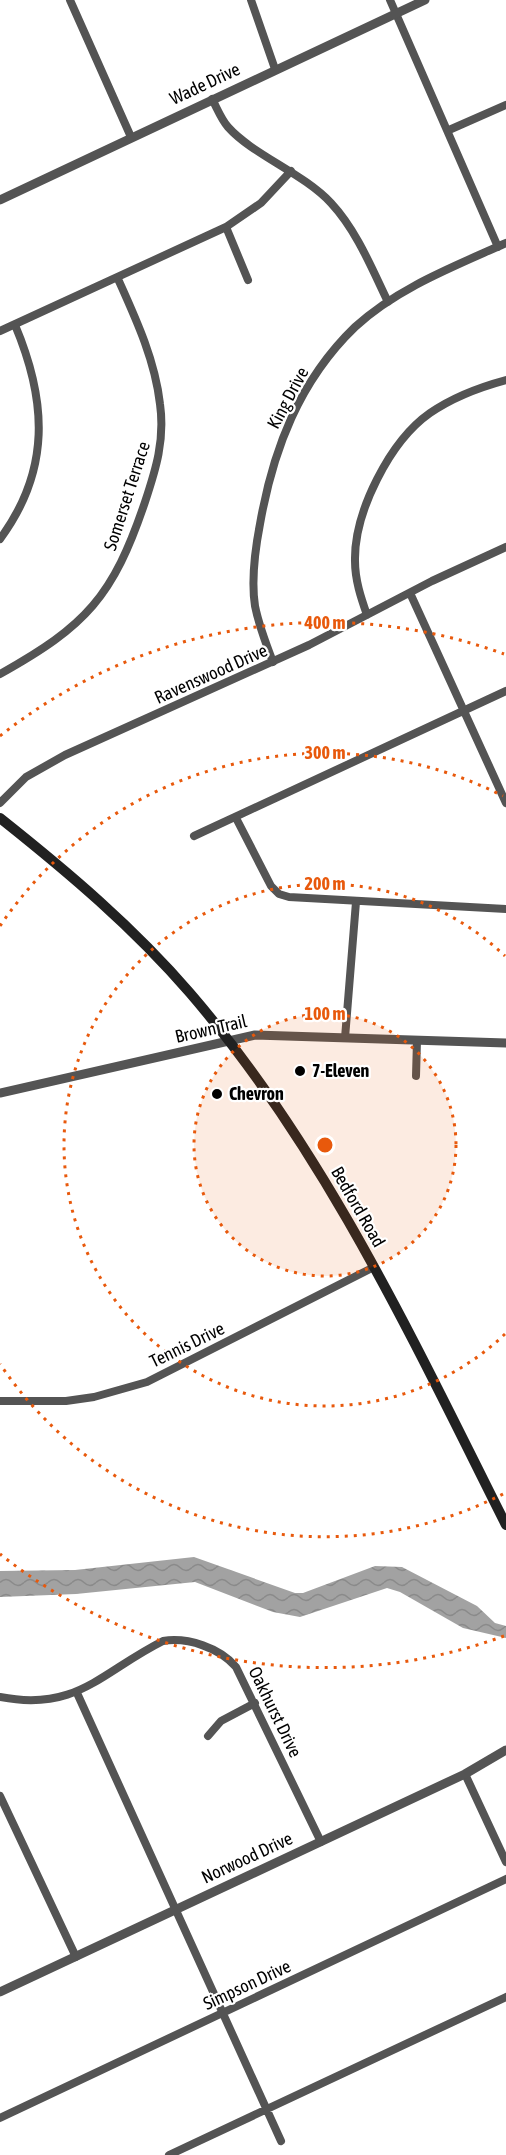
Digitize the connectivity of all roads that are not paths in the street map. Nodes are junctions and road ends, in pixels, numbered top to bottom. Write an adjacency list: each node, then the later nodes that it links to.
1 (70, 0): 10 (street)
2 (251, 0): 6 (street)
3 (390, 0): 5 (street)
4 (425, 0): 5 (street, Wade Drive)
5 (396, 14): 6 (street, Wade Drive); 9 (street)
6 (275, 69): 7 (street, Wade Drive)
7 (212, 99): 10 (street, Wade Drive); 11 (street)
8 (506, 105): 9 (street)
9 (449, 130): 14 (street)
10 (131, 137): 12 (street, Wade Drive)
11 (291, 171): 13 (street); 17 (street)
12 (0, 200)
13 (226, 227): 15 (street); 16 (street)
14 (502, 245): 17 (street, King Drive)
15 (118, 279): 18 (street); 26 (street, Somerset Terrace)
16 (248, 280)
17 (388, 303): 25 (street, King Drive)
18 (15, 325): 19 (street); 21 (street)
19 (0, 331)
20 (506, 380): 24 (street)
21 (0, 539)
22 (506, 547): 23 (street, Ravenswood Drive)
23 (410, 593): 24 (street, Ravenswood Drive); 28 (street)
24 (367, 615): 25 (street, Ravenswood Drive)
25 (273, 662): 29 (street, Ravenswood Drive)
26 (0, 674)
27 (506, 692): 28 (street)
28 (464, 711): 30 (street); 32 (street)
29 (0, 803)
30 (506, 803)
31 (0, 818): 37 (main road, Bedford Road)
32 (236, 818): 33 (street); 34 (street)
33 (194, 836)
34 (356, 902): 35 (street); 36 (street)
35 (506, 909)
36 (345, 1038): 37 (street, Brown Trail); 38 (street, Brown Trail)
37 (228, 1039): 41 (street, Brown Trail); 42 (main road, Bedford Road)
38 (417, 1040): 39 (street, Brown Trail); 40 (street)
39 (506, 1043)
40 (416, 1076)
41 (0, 1093)
42 (374, 1267): 43 (street, Tennis Drive); 44 (main road, Bedford Road)
43 (0, 1401)
44 (506, 1525)
45 (77, 1693): 46 (street, Oakhurst Drive); 47 (street, Oakhurst Drive); 55 (street)
46 (0, 1697)
47 (255, 1703): 48 (street); 52 (street, Oakhurst Drive)
48 (208, 1736)
49 (506, 1750): 50 (street, Norwood Drive)
50 (465, 1774): 52 (street, Norwood Drive); 53 (street)
51 (0, 1796): 56 (street)
52 (321, 1842): 55 (street, Norwood Drive)
53 (506, 1862)
54 (506, 1879): 59 (street, Simpson Drive)
55 (175, 1911): 56 (street, Norwood Drive); 59 (street)
56 (76, 1957): 57 (street, Norwood Drive)
57 (0, 1992)
58 (506, 1997): 60 (street)
59 (222, 2013): 60 (street); 61 (street, Simpson Drive)
60 (266, 2109): 62 (street); 63 (street)
61 (0, 2118)
62 (281, 2140)
63 (169, 2155)

